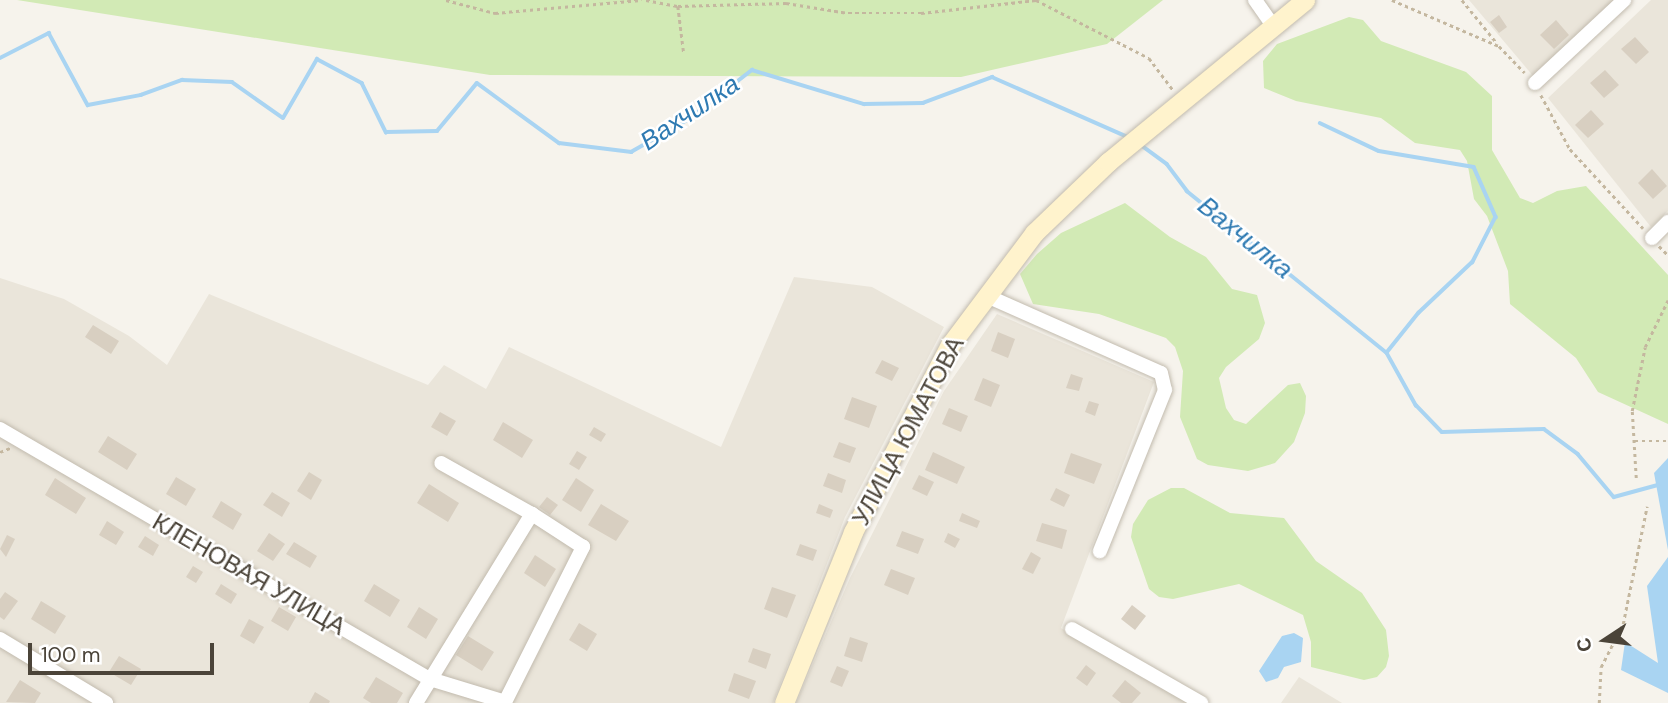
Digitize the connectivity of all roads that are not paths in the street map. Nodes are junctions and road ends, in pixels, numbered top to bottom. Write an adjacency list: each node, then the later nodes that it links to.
1 (1255, 0): 4 (street)
2 (1305, 0): 4 (main road, УЛИЦА ЮМАТОВА)
3 (1624, 0): 5 (street)
4 (1274, 27): 8 (main road, УЛИЦА ЮМАТОВА)
5 (1535, 83)
6 (1668, 222): 7 (street)
7 (1652, 238)
8 (987, 296): 12 (street); 19 (main road, УЛИЦА ЮМАТОВА)
9 (0, 429): 15 (street, КЛЕНОВАЯ УЛИЦА)
10 (440, 463): 11 (street)
11 (532, 514): 15 (street); 18 (street)
12 (1100, 551)
13 (1072, 629): 20 (street)
14 (0, 639): 16 (street)
15 (430, 679): 17 (street); 18 (street, КЛЕНОВАЯ УЛИЦА)
16 (106, 703)
17 (416, 703)
18 (505, 703)
19 (784, 703)
20 (1201, 703)

